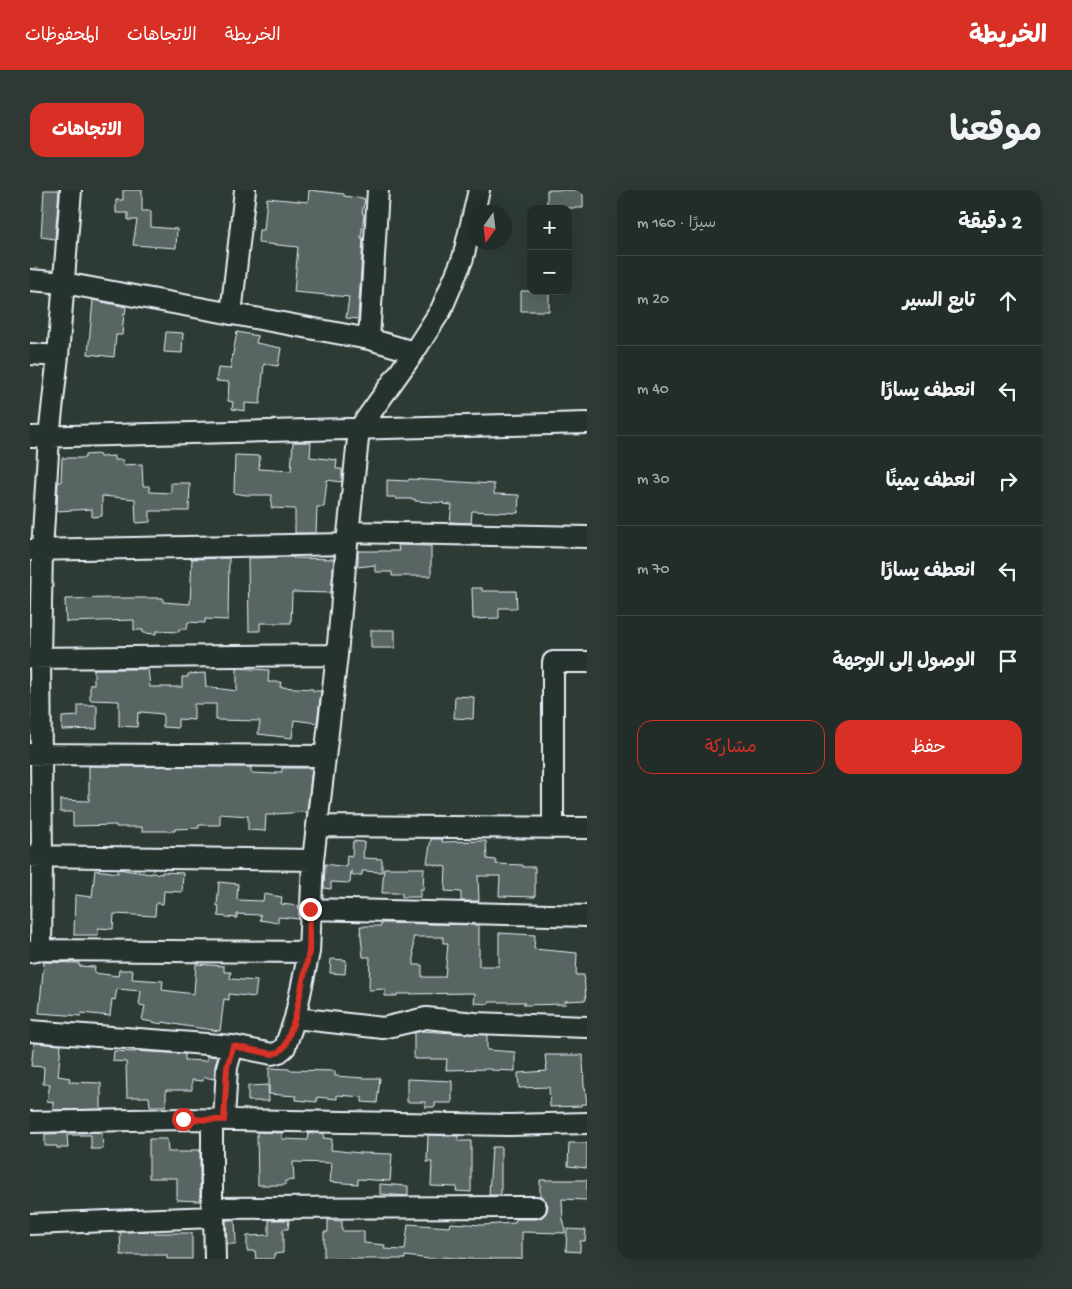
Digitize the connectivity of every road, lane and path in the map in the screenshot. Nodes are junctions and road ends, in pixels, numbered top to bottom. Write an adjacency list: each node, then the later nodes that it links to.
1 (71, 190): 6 (street)
2 (246, 190): 7 (street)
3 (378, 190): 8 (street)
4 (479, 190): 9 (street)
5 (30, 280): 6 (street)
6 (64, 283): 7 (street); 11 (street)
7 (231, 314): 8 (street)
8 (369, 339): 9 (street)
9 (414, 352): 13 (street)
10 (30, 354): 11 (street)
11 (58, 356): 14 (street)
12 (587, 423): 13 (street)
13 (359, 429): 14 (street); 16 (street)
14 (40, 437): 17 (street)
15 (587, 537): 16 (street)
16 (348, 538): 17 (street); 18 (street)
17 (36, 550): 19 (street)
18 (337, 655): 19 (street); 22 (street)
19 (35, 659): 21 (street)
20 (587, 662): 24 (street)
21 (35, 754): 22 (street); 26 (street)
22 (325, 756): 23 (street)
23 (317, 826): 24 (street); 27 (street)
24 (553, 828): 25 (street)
25 (587, 828)
26 (36, 857): 27 (street); 30 (street)
27 (313, 860): 28 (street)
28 (310, 909): 29 (street); 31 (street)
29 (587, 916)
30 (35, 951): 31 (street)
31 (309, 952): 32 (street)
32 (295, 1018): 33 (street); 35 (street)
33 (587, 1027)
34 (30, 1031): 35 (street)
35 (233, 1046): 36 (street)
36 (218, 1120): 37 (street); 38 (street); 40 (street)
37 (30, 1122)
38 (587, 1123)
39 (536, 1207): 40 (street)
40 (213, 1213): 41 (street); 42 (street)
41 (30, 1224)
42 (215, 1259)

